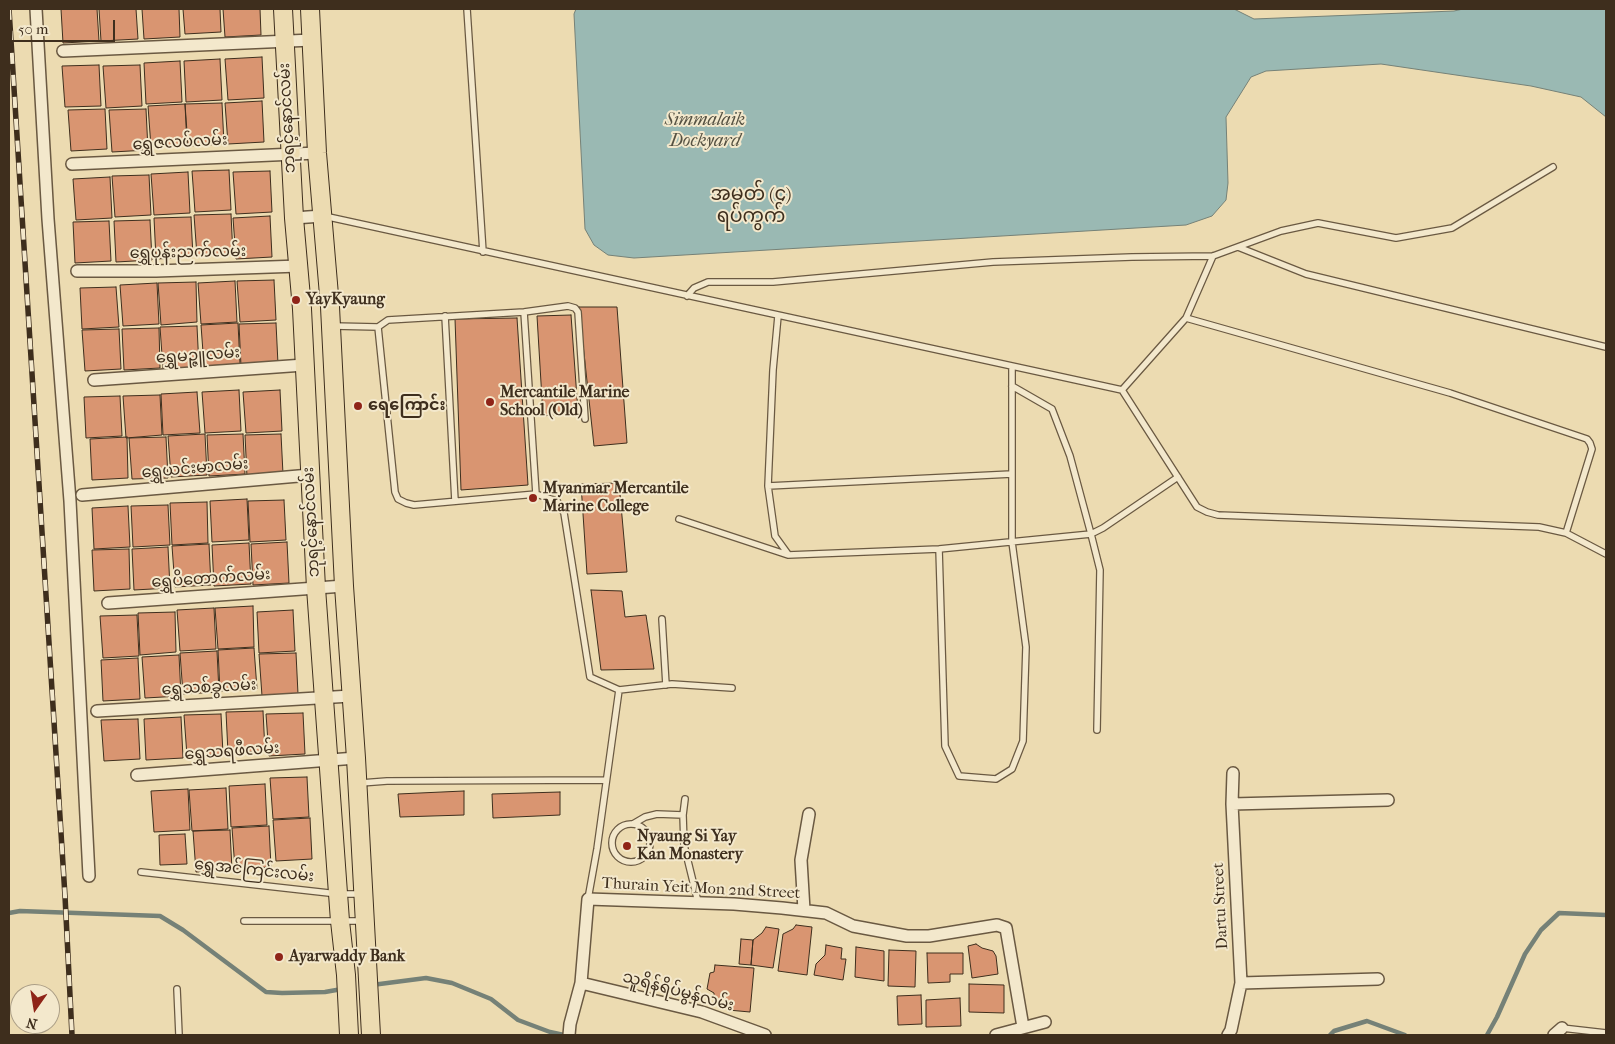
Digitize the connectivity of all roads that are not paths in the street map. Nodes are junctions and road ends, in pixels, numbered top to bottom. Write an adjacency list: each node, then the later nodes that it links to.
1 (36, 9): 71 (street)
2 (283, 9): 6 (main road, ဘုရင့်နောင်လမ်း)
3 (310, 9): 5 (main road, ဘုရင့်နောင်လမ်း)
4 (467, 9): 15 (lane)
5 (312, 40): 6 (street); 8 (main road, ဘုရင့်နောင်လမ်း)
6 (284, 41): 7 (street); 9 (main road, ဘုရင့်နောင်လမ်း)
7 (62, 51)
8 (317, 153): 9 (street, ရွှေဇလပ်လမ်း); 12 (main road, ဘုရင့်နောင်လမ်း)
9 (290, 154): 10 (street, ရွှေဇလပ်လမ်း); 13 (main road, ဘုရင့်နောင်လမ်း)
10 (72, 164)
11 (1553, 167): 14 (lane)
12 (322, 216): 13 (street); 15 (lane); 24 (main road, ဘုရင့်နောင်လမ်း)
13 (294, 218): 17 (main road, ဘုရင့်နောင်လမ်း)
14 (1238, 247): 16 (lane); 26 (lane)
15 (483, 252): 19 (lane)
16 (1213, 256): 19 (lane); 23 (lane)
17 (299, 266): 18 (street, ရွှေပုန်းညက်လမ်း); 27 (main road, ဘုရင့်နောင်လမ်း)
18 (78, 271)
19 (687, 296): 22 (lane)
20 (524, 312): 21 (lane); 32 (lane); 37 (lane)
21 (445, 316): 25 (lane); 39 (lane)
22 (778, 316): 28 (lane); 36 (lane)
23 (1186, 318): 31 (lane); 41 (lane)
24 (331, 326): 25 (lane); 47 (main road, ဘုရင့်နောင်လမ်း)
25 (378, 327): 39 (lane)
26 (1606, 347)
27 (304, 365): 29 (street, ရွှေမဉ္ဇူလမ်း); 34 (main road, ဘုရင့်နောင်လမ်း)
28 (1012, 367): 30 (lane); 31 (lane)
29 (94, 380)
30 (1012, 386): 33 (lane); 42 (lane)
31 (1122, 390): 35 (lane)
32 (585, 419)
33 (1012, 474): 36 (lane); 43 (lane)
34 (310, 476): 38 (street, ရွှေယင်းမာလမ်း); 48 (main road, ဘုရင့်နောင်လမ်း)
35 (1178, 477): 41 (lane); 42 (lane)
36 (768, 486): 45 (lane)
37 (536, 494): 39 (lane); 53 (lane)
38 (82, 495)
39 (455, 501)
40 (679, 519): 45 (lane)
41 (1566, 533): 46 (lane)
42 (1091, 534): 43 (lane); 57 (lane)
43 (1012, 542): 44 (lane); 44 (lane)
44 (939, 549): 45 (lane)
45 (788, 554)
46 (1606, 554)
47 (344, 586): 48 (street, ရွှေပိတောက်လမ်း); 54 (main road, ဘုရင့်နောင်လမ်း)
48 (316, 588): 49 (street, ရွှေပိတောက်လမ်း); 55 (main road, ဘုရင့်နောင်လမ်း)
49 (108, 603)
50 (662, 619): 51 (lane)
51 (666, 685): 52 (lane); 53 (lane)
52 (732, 688)
53 (619, 690): 62 (lane)
54 (351, 696): 55 (street, ရွှေသစ်ခွလမ်း); 58 (main road, ဘုရင့်နောင်လမ်း)
55 (324, 698): 56 (street, ရွှေသစ်ခွလမ်း); 59 (main road, ဘုရင့်နောင်လမ်း)
56 (97, 711)
57 (1098, 730)
58 (356, 758): 59 (street, ရွှေသရဖီလမ်း); 63 (main road, ဘုရင့်နောင်လမ်း)
59 (328, 761): 61 (street, ရွှေသရဖီလမ်း); 72 (main road, ဘုရင့်နောင်လမ်း)
60 (1233, 773): 66 (street, Dartu Street)
61 (137, 775)
62 (606, 780): 63 (lane); 74 (lane)
63 (358, 784): 73 (main road, ဘုရင့်နောင်လမ်း)
64 (685, 799): 68 (lane)
65 (1388, 800): 66 (street)
66 (1232, 804): 82 (street, Dartu Street)
67 (809, 814): 76 (street)
68 (683, 815): 69 (lane); 75 (lane)
69 (634, 824): 69 (lane)
70 (141, 872): 72 (lane, ရွှေအင်ကြင်းလမ်း)
71 (89, 876)
72 (338, 894): 73 (lane, ရွှေအင်ကြင်းလမ်း); 79 (main road, ဘုရင့်နောင်လမ်း)
73 (364, 894): 78 (main road, ဘုရင့်နောင်လမ်း)
74 (588, 899): 75 (street, Thurain Yeit Mon 2nd Street); 81 (street)
75 (698, 902): 76 (street, Thurain Yeit Mon 2nd Street)
76 (804, 910): 87 (street, Thurain Yeit Mon 2nd Street)
77 (244, 921): 79 (lane)
78 (365, 921): 79 (lane); 86 (main road, ဘုရင့်နောင်လမ်း)
79 (340, 922): 85 (main road, ဘုရင့်နောင်လမ်း)
80 (1378, 979): 82 (street)
81 (581, 983): 88 (street); 92 (street, သူရိန်ရိပ်မွန်လမ်း)
82 (1241, 983): 94 (street, Dartu Street)
83 (177, 990): 91 (lane)
84 (1045, 1022): 87 (street)
85 (348, 1027)
86 (370, 1027)
87 (1023, 1028): 93 (street)
88 (570, 1030)
89 (1558, 1032): 90 (lane)
90 (1606, 1033)
91 (179, 1035)
92 (765, 1035)
93 (996, 1035)
94 (1228, 1035)

